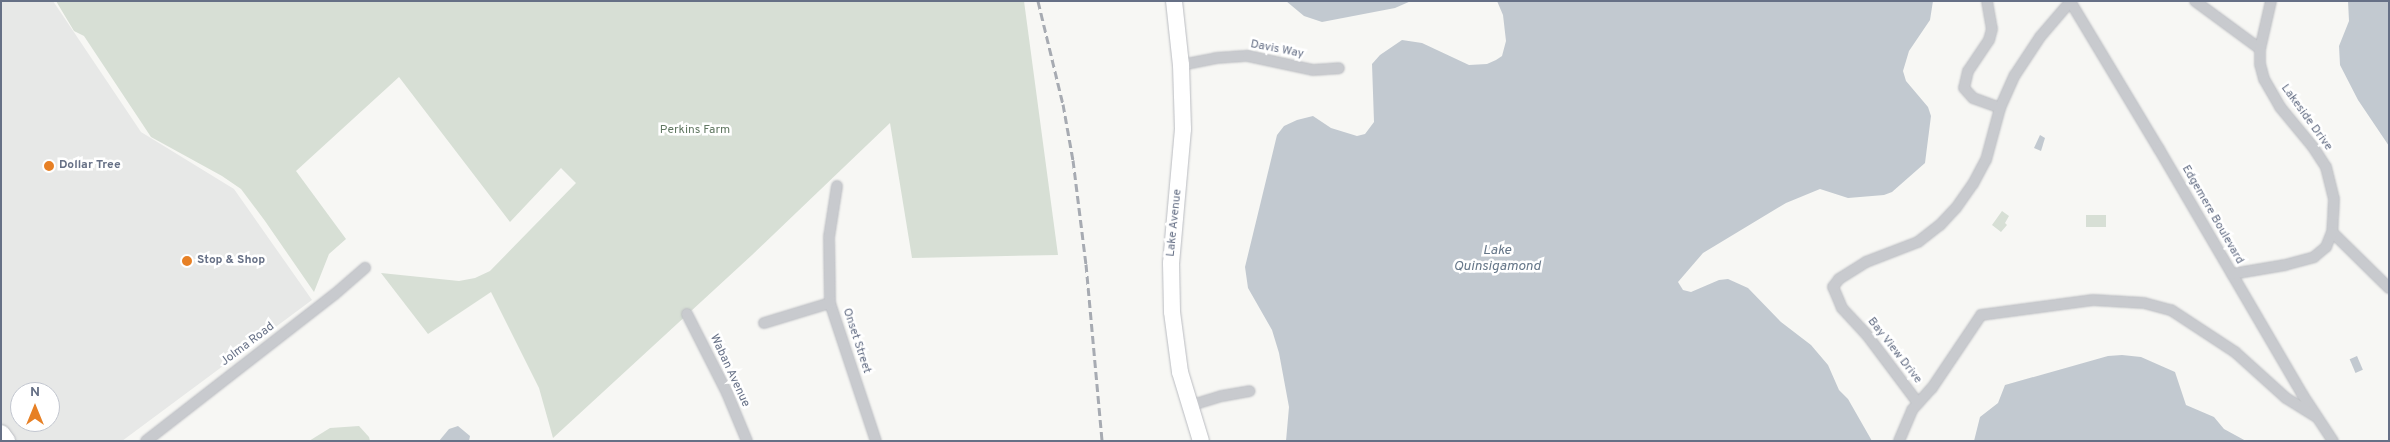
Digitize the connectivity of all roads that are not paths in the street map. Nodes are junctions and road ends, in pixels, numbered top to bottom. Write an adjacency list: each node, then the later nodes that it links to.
1 (1174, 1): 7 (main road, Lake Avenue)
2 (1987, 1): 9 (street)
3 (2195, 1): 6 (street)
4 (2271, 1): 6 (street, Lakeside Drive)
5 (2070, 2): 9 (street, Bay View Drive); 13 (street, Edgemere Boulevard)
6 (2260, 49): 11 (street, Lakeside Drive)
7 (1181, 65): 8 (street, Davis Way); 20 (main road, Lake Avenue)
8 (1339, 68)
9 (2000, 108): 19 (street, Bay View Drive)
10 (837, 186): 15 (street, Onset Street)
11 (2332, 232): 13 (street); 14 (street)
12 (365, 268): 24 (street, Jolma Road)
13 (2232, 274): 21 (street, Edgemere Boulevard)
14 (2389, 288)
15 (830, 303): 17 (street); 26 (street, Onset Street)
16 (687, 314): 25 (street, Waban Avenue)
17 (764, 323)
18 (1250, 391): 20 (street)
19 (1918, 403): 21 (street, Bay View Drive); 28 (street)
20 (1189, 406): 27 (main road, Lake Avenue)
21 (2317, 417): 29 (street, Edgemere Boulevard)
22 (1, 434): 23 (highway)
23 (6, 441)
24 (146, 441)
25 (747, 441)
26 (876, 441)
27 (1201, 441)
28 (1899, 441)
29 (2333, 441)

